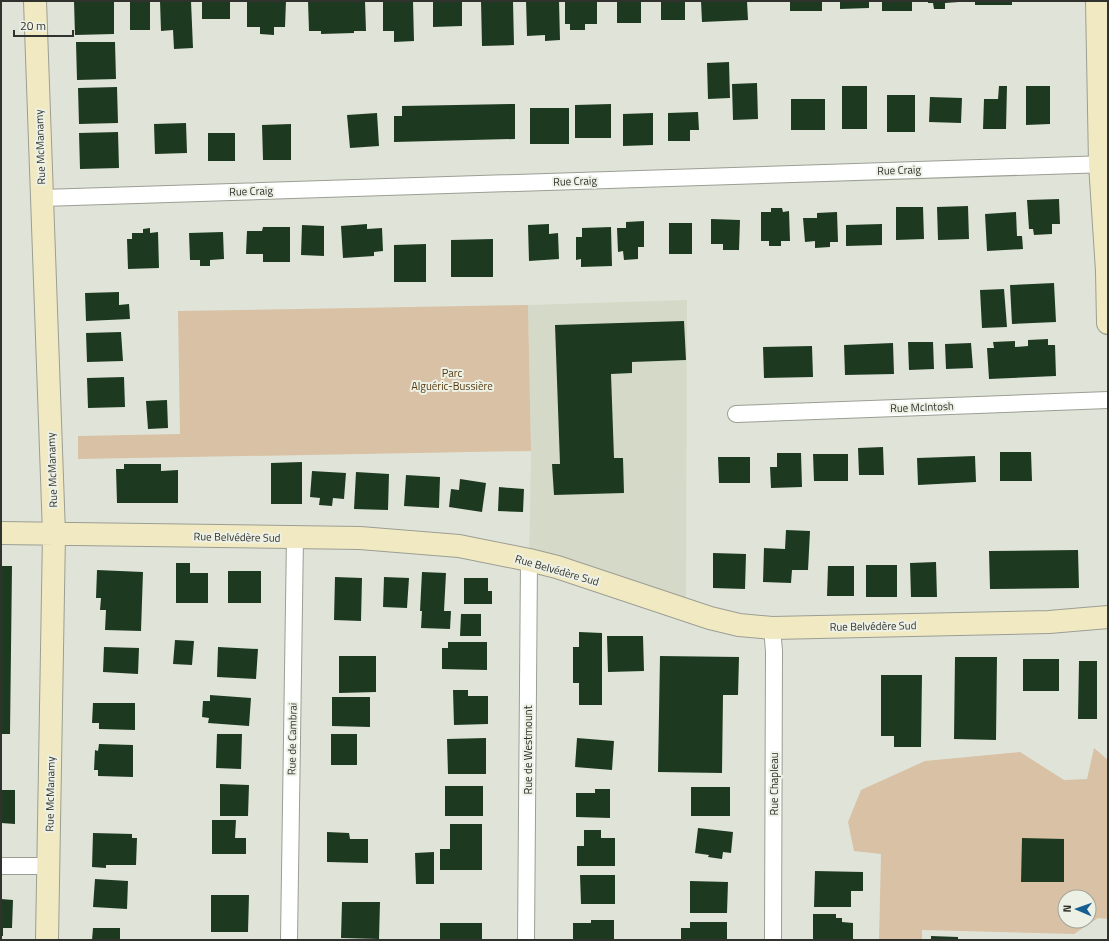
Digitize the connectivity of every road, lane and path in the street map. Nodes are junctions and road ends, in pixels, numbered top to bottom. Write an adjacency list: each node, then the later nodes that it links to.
1 (35, 1): 4 (street, Rue McManamy)
2 (1096, 1): 3 (street)
3 (1104, 164): 4 (street, Rue Craig); 5 (street)
4 (42, 198): 9 (street, Rue McManamy)
5 (1108, 323)
6 (1108, 400): 7 (street, Rue McIntosh)
7 (736, 414)
8 (1, 533): 9 (street, Rue Belvédère Sud)
9 (54, 534): 10 (street, Rue Belvédère Sud); 15 (street, Rue McManamy)
10 (295, 537): 11 (street, Rue Belvédère Sud); 17 (street, Rue de Cambrai)
11 (529, 560): 13 (street, Rue Belvédère Sud); 18 (street, Rue de Westmount)
12 (1108, 617): 13 (street, Rue Belvédère Sud)
13 (772, 628): 19 (street, Rue Chapleau)
14 (1, 866): 15 (street)
15 (48, 866): 16 (street, Rue McManamy)
16 (47, 940)
17 (289, 940)
18 (526, 940)
19 (773, 940)

